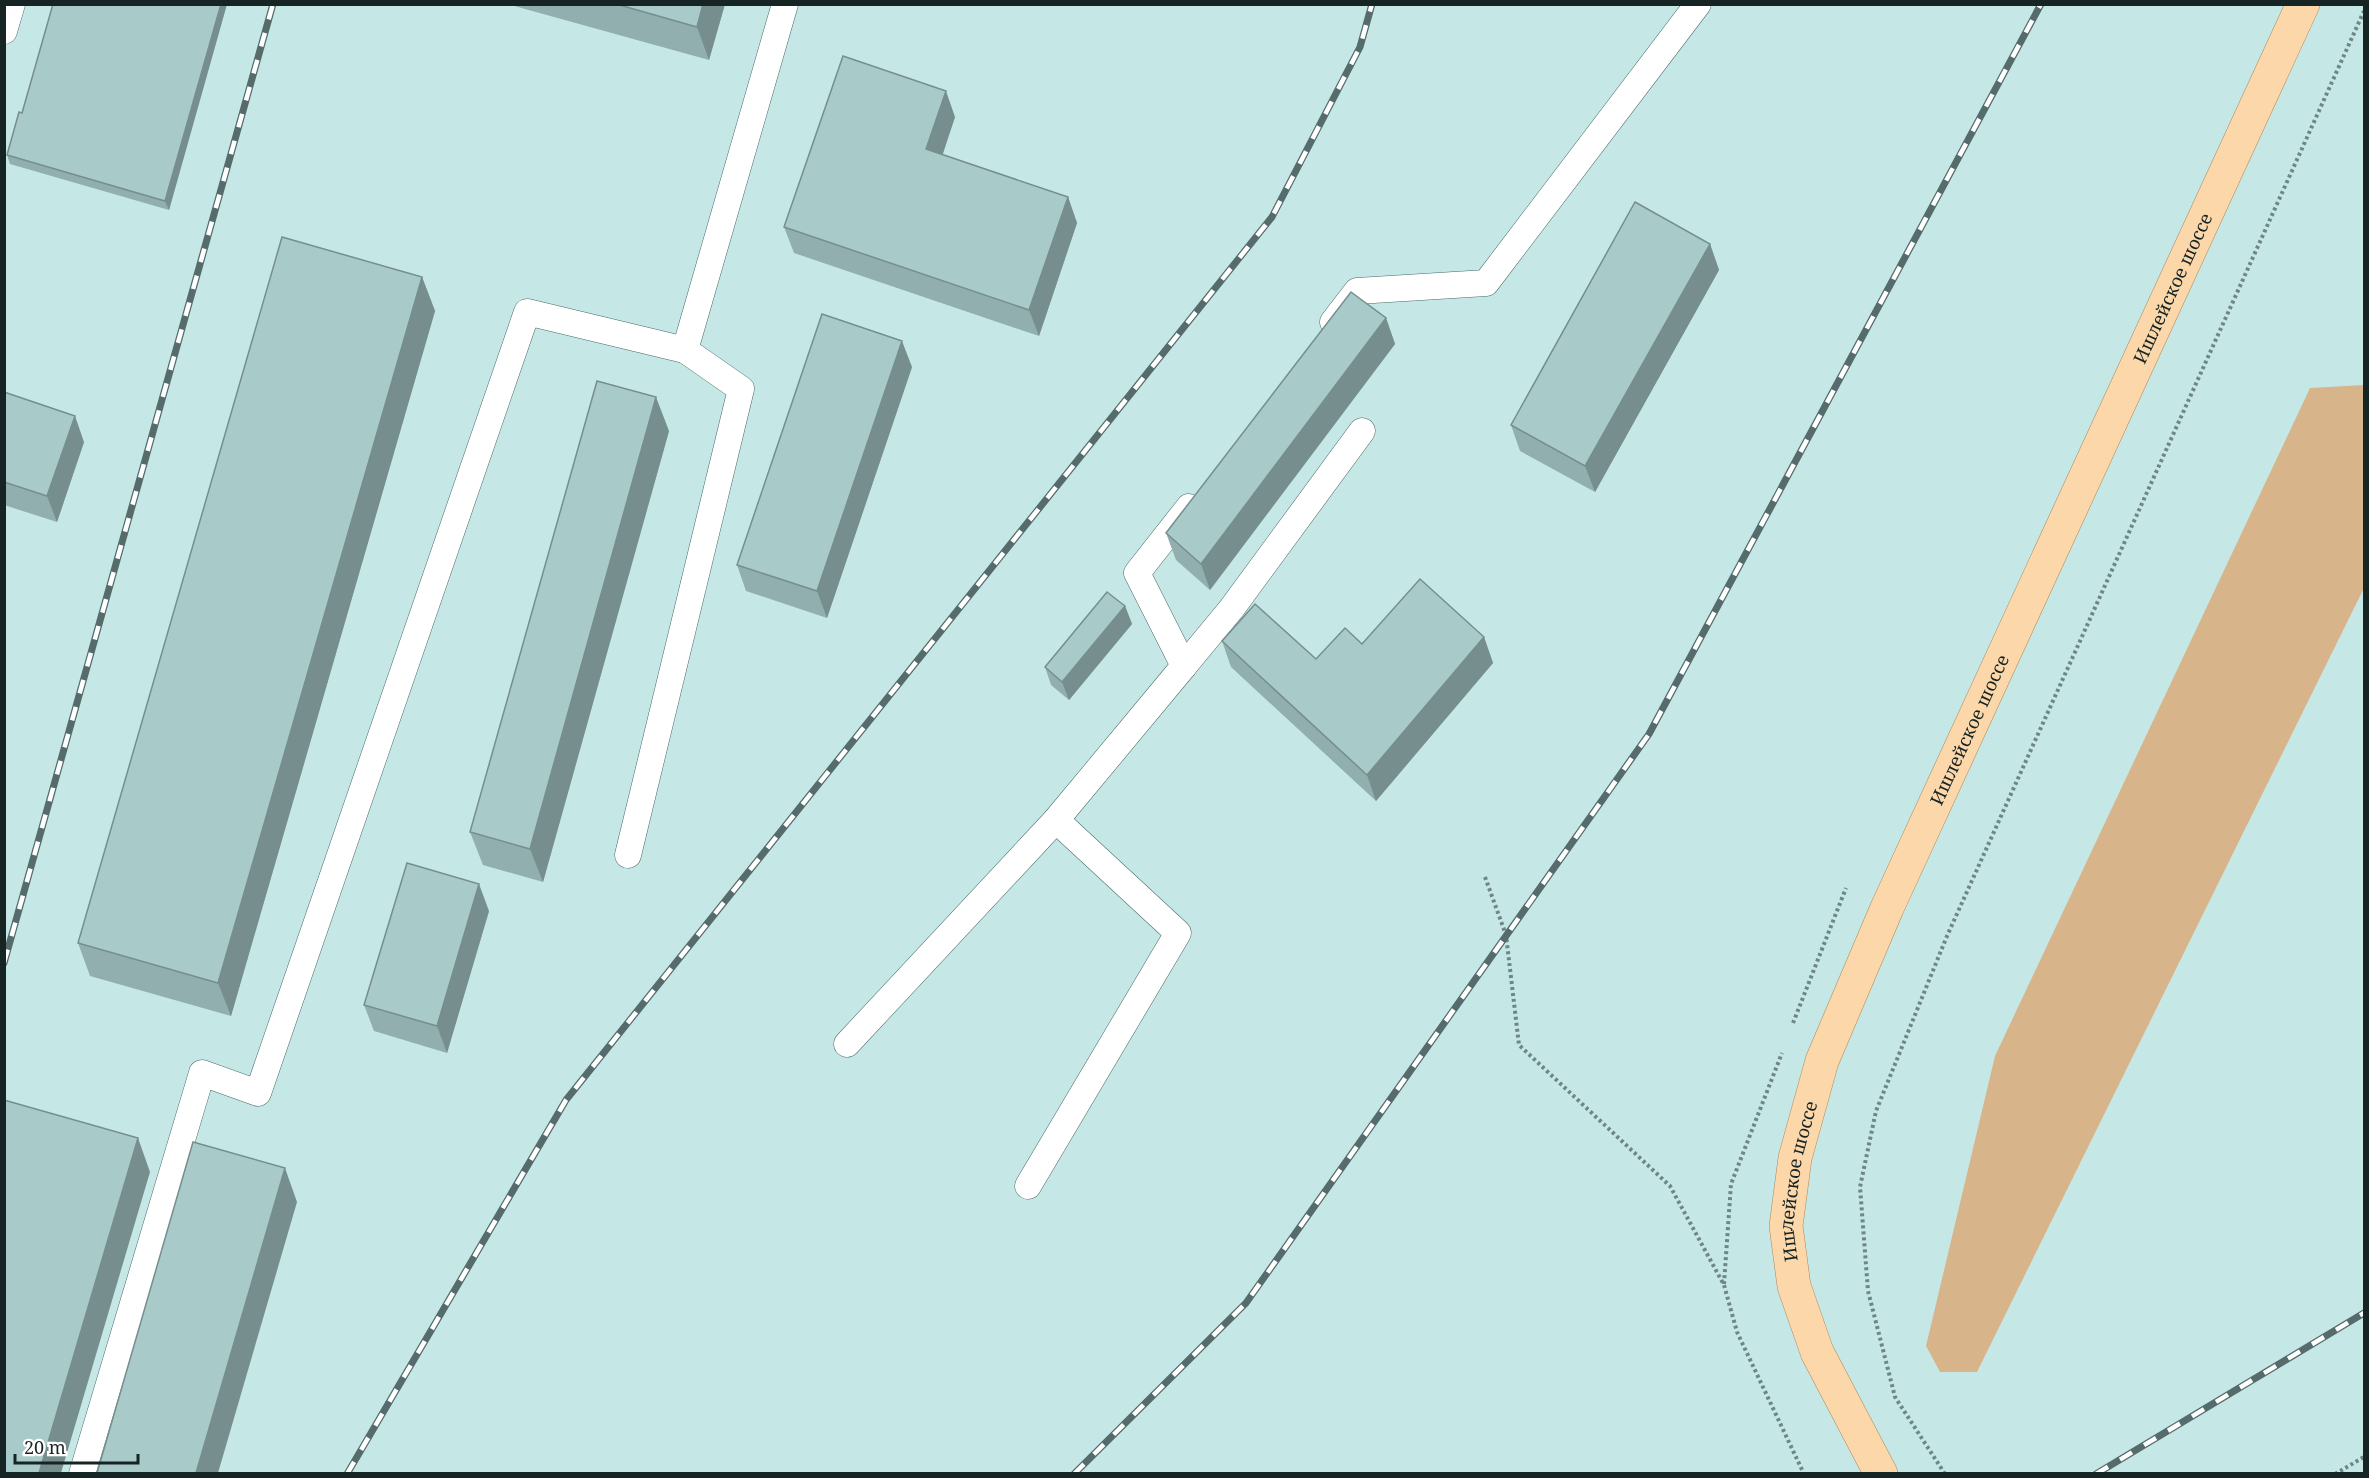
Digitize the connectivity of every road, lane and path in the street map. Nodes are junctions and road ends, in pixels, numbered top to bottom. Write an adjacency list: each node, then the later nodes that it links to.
1 (12, 4): 6 (lane)
2 (784, 4): 8 (lane)
3 (1698, 4): 7 (lane)
4 (2303, 4): 20 (main road, Ишлейское шоссе)
5 (2364, 11): 21 (path)
6 (4, 31)
7 (1320, 338)
8 (685, 350): 13 (lane); 18 (lane)
9 (1362, 431): 11 (lane)
10 (1203, 488): 11 (lane)
11 (1184, 666): 12 (lane)
12 (1056, 820): 15 (lane); 16 (lane)
13 (628, 855)
14 (1485, 877): 19 (path)
15 (847, 1044)
16 (1028, 1186)
17 (2364, 1457): 22 (path)
18 (82, 1473)
19 (1804, 1473)
20 (1881, 1473)
21 (1945, 1473)
22 (2335, 1473)

